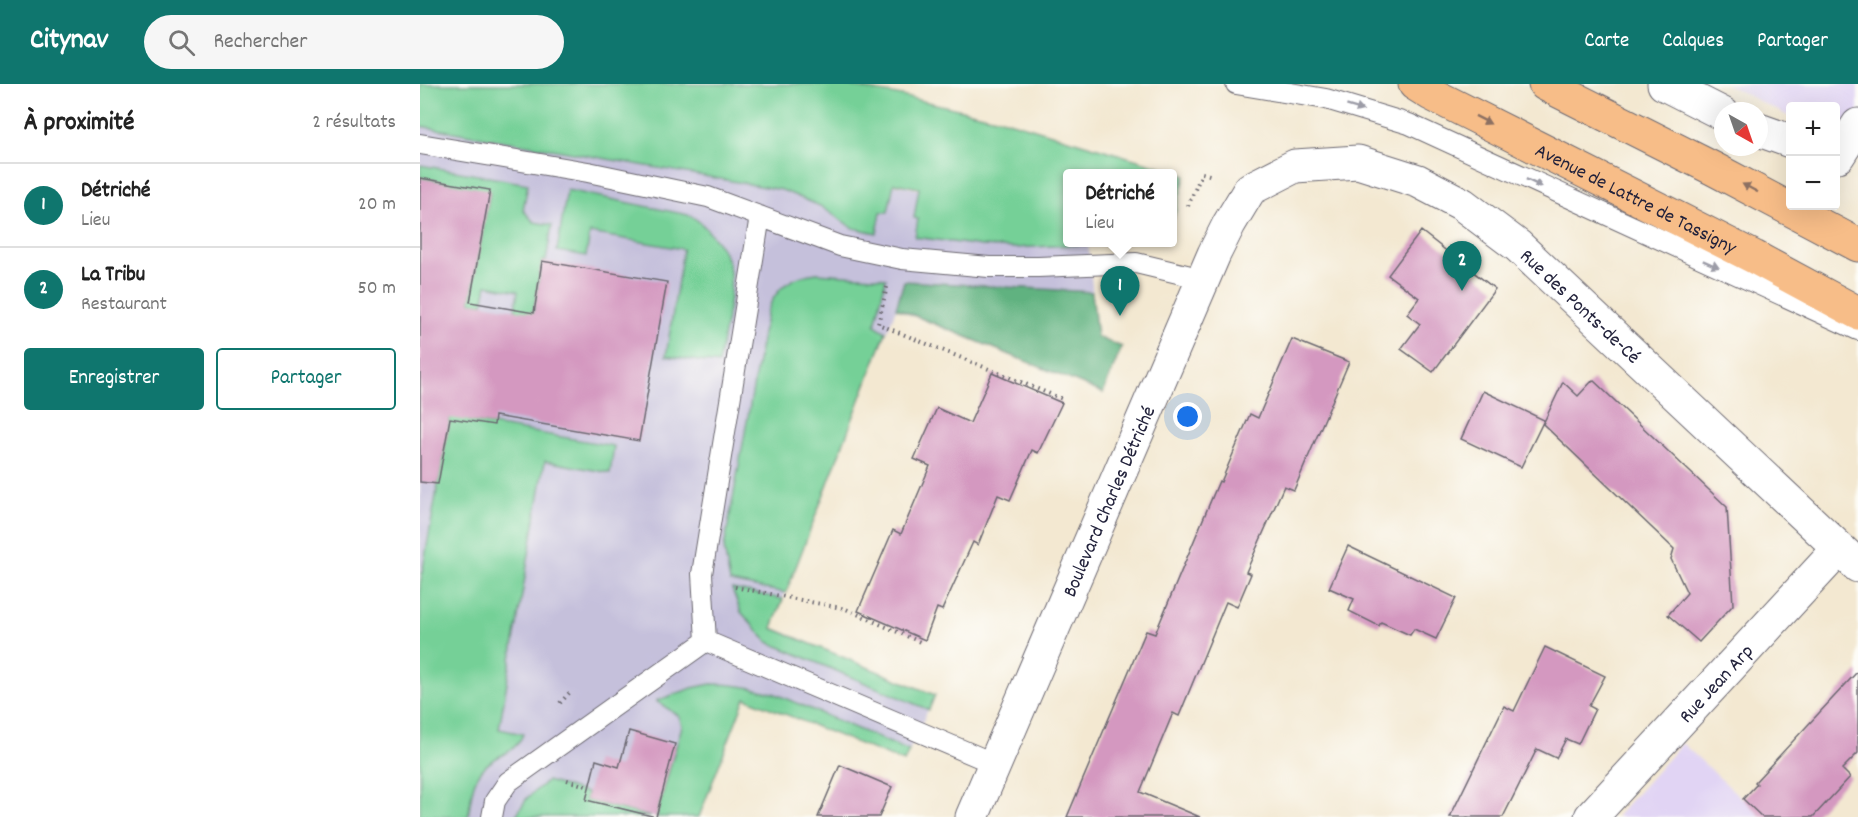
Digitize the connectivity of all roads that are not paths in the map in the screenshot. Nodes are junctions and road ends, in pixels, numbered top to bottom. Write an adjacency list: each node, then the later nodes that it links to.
1 (1236, 84): 17 (lane, one-way to 17)
2 (1400, 84): 5 (main road, Avenue de Lattre de Tassigny)
3 (1545, 84): 14 (main road, one-way to 3)
4 (1664, 84): 6 (street)
5 (1423, 89): 16 (main road, Avenue de Lattre de Tassigny, one-way to 16)
6 (1714, 109)
7 (1858, 125): 11 (street)
8 (1768, 133): 9 (street)
9 (1786, 139)
10 (420, 144): 13 (lane)
11 (1844, 161)
12 (1250, 189): 15 (street, Boulevard Charles Détriché); 18 (street, Rue des Ponts-de-Cé)
13 (760, 216): 15 (lane); 19 (lane)
14 (1858, 245)
15 (1203, 279): 20 (street, Boulevard Charles Détriché)
16 (1858, 313)
17 (1858, 330)
18 (1849, 557): 23 (street, Rue Jean Arp)
19 (706, 641): 20 (lane); 21 (lane)
20 (994, 764): 22 (street, Boulevard Charles Détriché)
21 (492, 817)
22 (972, 817)
23 (1591, 817)

